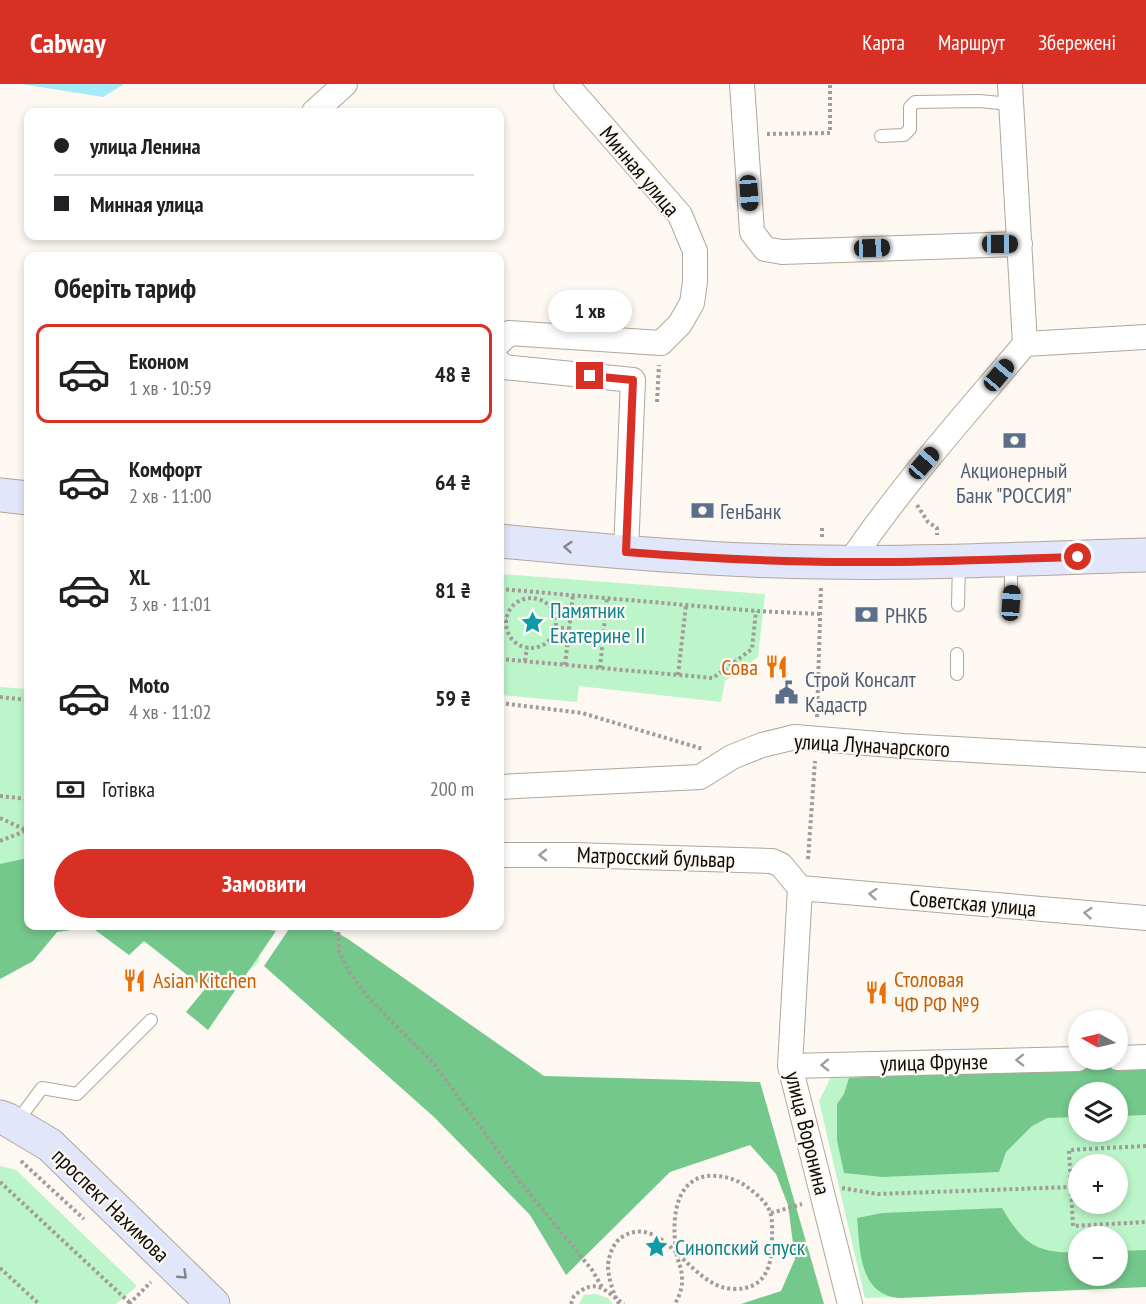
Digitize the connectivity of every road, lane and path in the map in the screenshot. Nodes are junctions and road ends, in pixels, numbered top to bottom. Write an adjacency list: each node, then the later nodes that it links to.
1 (345, 84): 6 (street)
2 (566, 84): 10 (street, Минная улица)
3 (742, 84): 7 (street)
4 (830, 84): 7 (path)
5 (1010, 94): 8 (lane); 9 (street)
6 (318, 108)
7 (745, 134): 9 (street)
8 (881, 136)
9 (1020, 244): 12 (street)
10 (504, 338)
11 (1146, 338): 12 (street)
12 (1025, 344): 21 (street)
13 (504, 368): 18 (street)
14 (0, 495): 16 (main road)
15 (915, 496): 22 (path)
16 (24, 498)
17 (504, 541): 18 (main road, one-way to 17)
18 (626, 552): 21 (main road)
19 (1146, 555): 20 (main road)
20 (1011, 559): 22 (main road); 28 (lane)
21 (850, 562): 22 (main road)
22 (948, 562): 30 (lane)
23 (504, 589): 24 (path)
24 (534, 592): 25 (path); 27 (path)
25 (573, 595): 26 (path); 36 (path)
26 (607, 598): 29 (path); 42 (path)
27 (534, 599): 34 (path); 35 (path)
28 (1011, 603)
29 (686, 605): 31 (path); 44 (path)
30 (958, 605)
31 (756, 611): 32 (path); 44 (path)
32 (820, 614)
33 (504, 621): 34 (path)
34 (507, 621): 37 (path)
35 (555, 627): 36 (path); 37 (path)
36 (569, 629): 41 (path)
37 (527, 647): 40 (path)
38 (957, 654): 43 (lane)
39 (504, 658): 40 (path)
40 (525, 661): 41 (path)
41 (565, 665): 42 (path)
42 (600, 668): 44 (path)
43 (957, 674)
44 (678, 675)
45 (0, 697): 46 (path)
46 (24, 700)
47 (504, 703): 48 (path)
48 (732, 757): 49 (street, улица Луначарского); 50 (street, улица Луначарского)
49 (1146, 760)
50 (504, 787)
51 (0, 796): 52 (path)
52 (24, 799)
53 (0, 818): 54 (path)
54 (24, 828)
55 (24, 832): 56 (path)
56 (0, 841)
57 (504, 855): 58 (street, Матросский бульвар, one-way to 57)
58 (800, 888): 59 (street, Советская улица, one-way to 58); 65 (street, улица Воронина)
59 (1146, 918)
60 (338, 930): 79 (path)
61 (152, 1020): 66 (lane)
62 (1146, 1057): 63 (street)
63 (1128, 1058)
64 (1068, 1059): 65 (street, улица Фрунзе, one-way to 65)
65 (790, 1066): 87 (street, улица Воронина)
66 (7, 1121): 83 (main road, проспект Нахимова, one-way to 83)
67 (1146, 1146): 68 (path)
68 (1069, 1154)
69 (19, 1159): 74 (path)
70 (0, 1182): 82 (path)
71 (1068, 1187): 72 (path)
72 (878, 1194)
73 (1072, 1214): 75 (path)
74 (86, 1221)
75 (1146, 1222)
76 (677, 1256): 76 (path); 80 (path); 86 (path)
77 (0, 1268): 81 (path)
78 (143, 1274): 82 (path)
79 (602, 1287): 80 (path); 84 (path)
80 (618, 1302): 85 (path)
81 (39, 1304)
82 (130, 1304)
83 (213, 1304)
84 (571, 1304)
85 (624, 1304)
86 (675, 1304)
87 (850, 1304)

